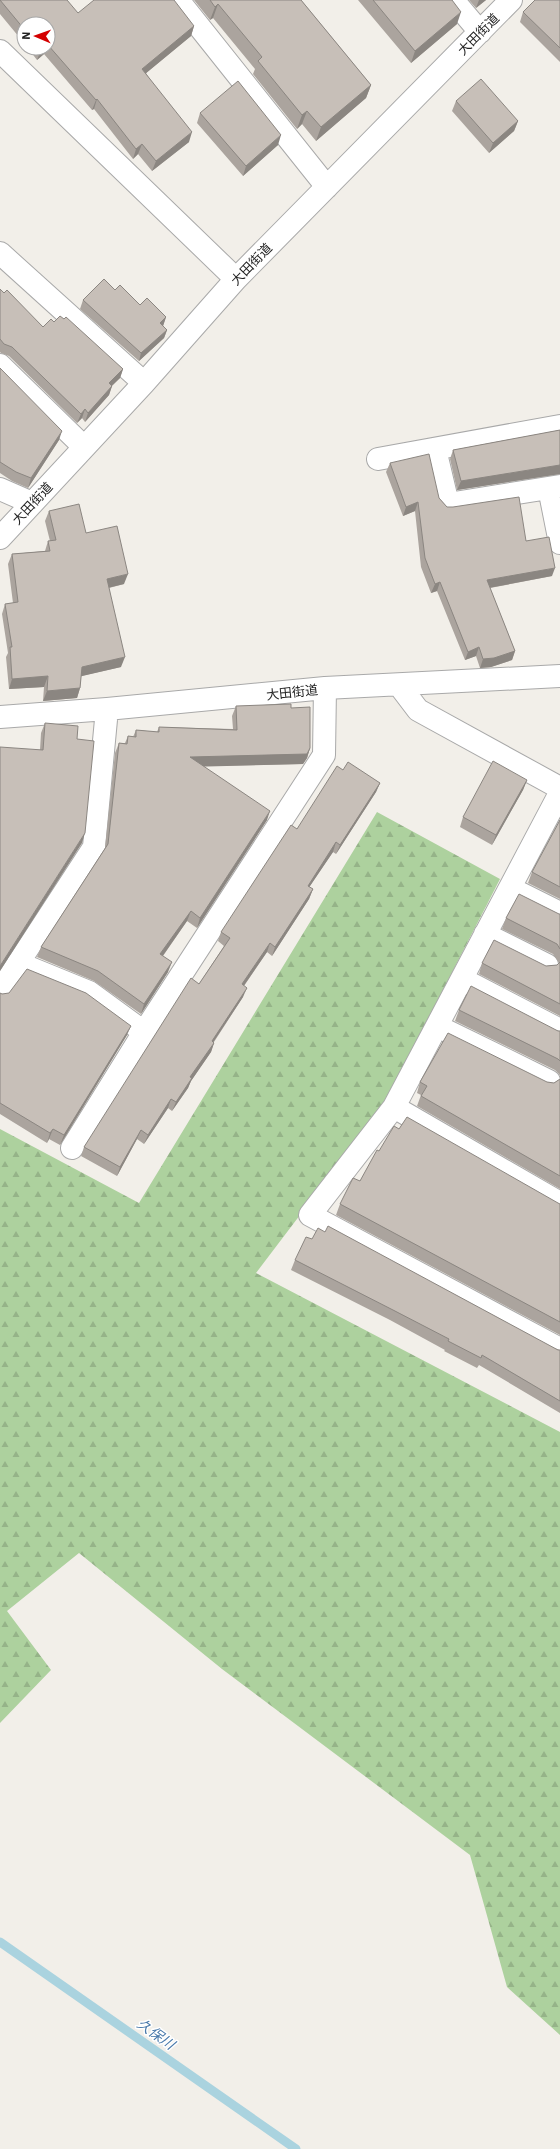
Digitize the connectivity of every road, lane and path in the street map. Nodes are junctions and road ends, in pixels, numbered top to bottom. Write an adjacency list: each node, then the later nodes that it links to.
1 (178, 0): 6 (street)
2 (453, 0): 4 (street)
3 (511, 0): 4 (street, 大田街道)
4 (480, 32): 6 (street, 大田街道)
5 (0, 52): 8 (street)
6 (327, 187): 8 (street, 大田街道)
7 (0, 253): 10 (street)
8 (236, 279): 10 (street, 大田街道)
9 (0, 365): 12 (street)
10 (144, 383): 12 (street, 大田街道)
11 (560, 426): 13 (street)
12 (84, 447): 17 (street, 大田街道)
13 (435, 449): 14 (street); 15 (street)
14 (378, 459)
15 (555, 487): 19 (street)
16 (0, 489): 17 (street)
17 (32, 503): 18 (street, 大田街道)
18 (0, 538)
19 (560, 543)
20 (560, 676): 21 (street, 大田街道)
21 (399, 686): 22 (street, 大田街道); 25 (street)
22 (325, 688): 23 (street, 大田街道); 36 (street)
23 (107, 709): 24 (street, 大田街道); 30 (street)
24 (0, 717)
25 (560, 788)
26 (560, 793): 27 (street)
27 (510, 888): 28 (street); 29 (street)
28 (560, 913)
29 (485, 934): 31 (street); 32 (street)
30 (18, 963): 33 (street); 36 (street)
31 (548, 966)
32 (462, 979): 34 (street); 35 (street)
33 (0, 991)
34 (437, 1026): 37 (street); 38 (street)
35 (560, 1030)
36 (144, 1032): 39 (street)
37 (549, 1081)
38 (394, 1107): 40 (street); 41 (street)
39 (72, 1148)
40 (560, 1203)
41 (560, 1349)

